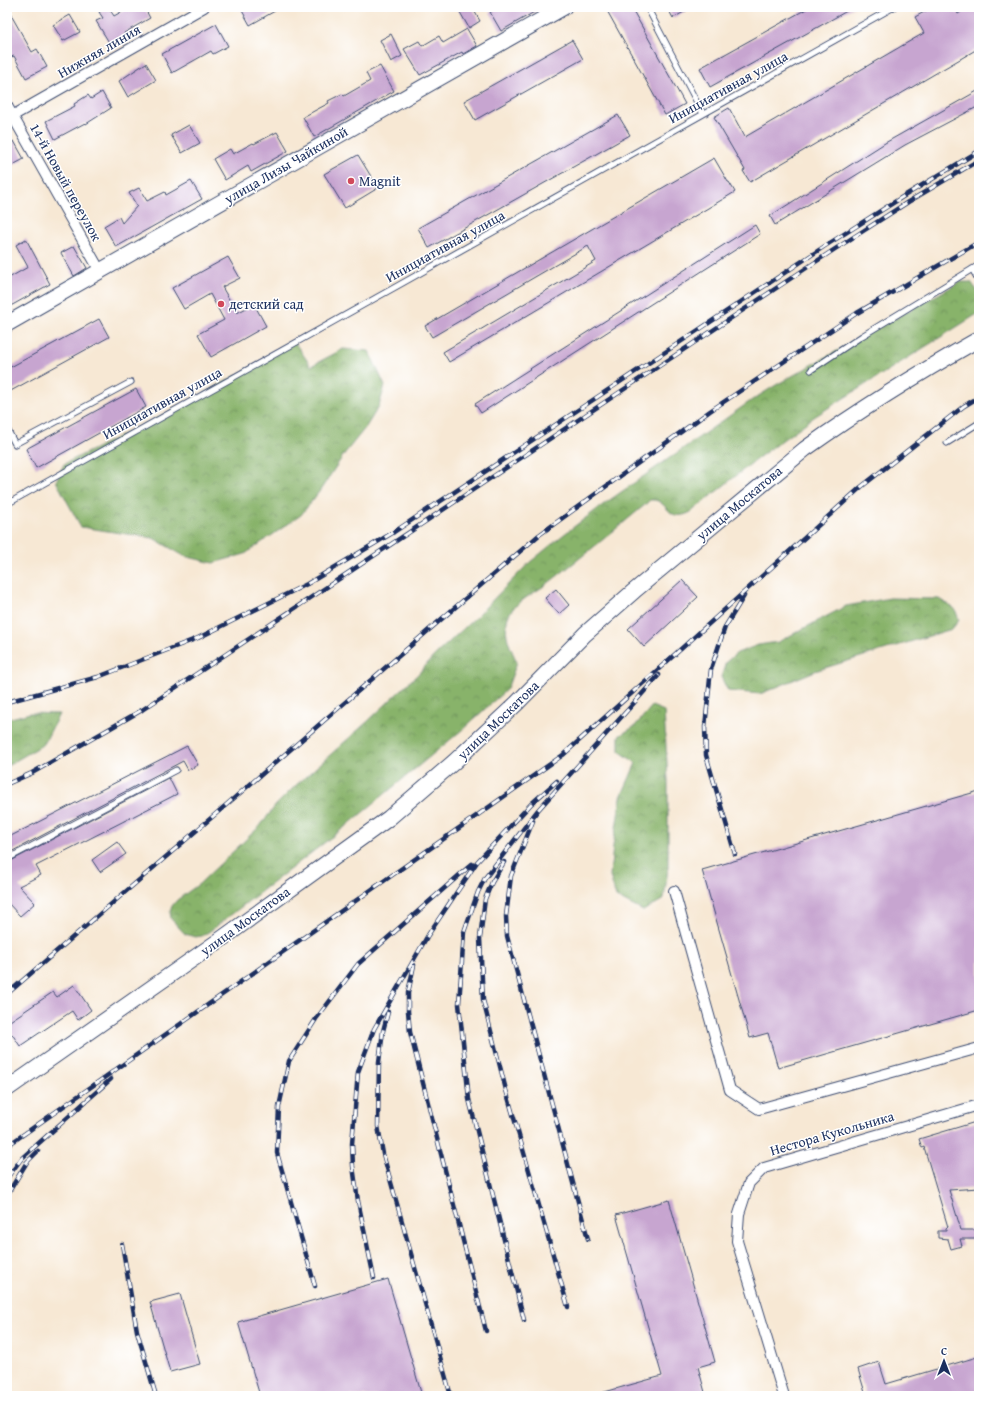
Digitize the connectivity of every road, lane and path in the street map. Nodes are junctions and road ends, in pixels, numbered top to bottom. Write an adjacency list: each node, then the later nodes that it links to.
1 (204, 7): 7 (street, Нижняя линия)
2 (564, 7): 10 (main road, улица Лизы Чайкиной)
3 (647, 7): 6 (lane)
4 (894, 7): 6 (lane, Инициативная улица)
5 (7, 106): 7 (street, 14-й Новый переулок)
6 (703, 114): 19 (lane, Инициативная улица)
7 (10, 118): 10 (street, 14-й Новый переулок)
8 (979, 265): 9 (lane)
9 (972, 269): 11 (lane); 14 (lane)
10 (100, 271): 12 (main road, улица Лизы Чайкиной)
11 (979, 281)
12 (7, 324)
13 (979, 339): 24 (main road, улица Москатова)
14 (811, 370)
15 (131, 382): 17 (lane)
16 (979, 423): 18 (lane)
17 (7, 429)
18 (947, 443)
19 (7, 504)
20 (176, 770): 21 (lane)
21 (7, 858)
22 (674, 891): 23 (street)
23 (979, 1048)
24 (7, 1089)
25 (979, 1105): 26 (street, Нестора Кукольника)
26 (784, 1396)

